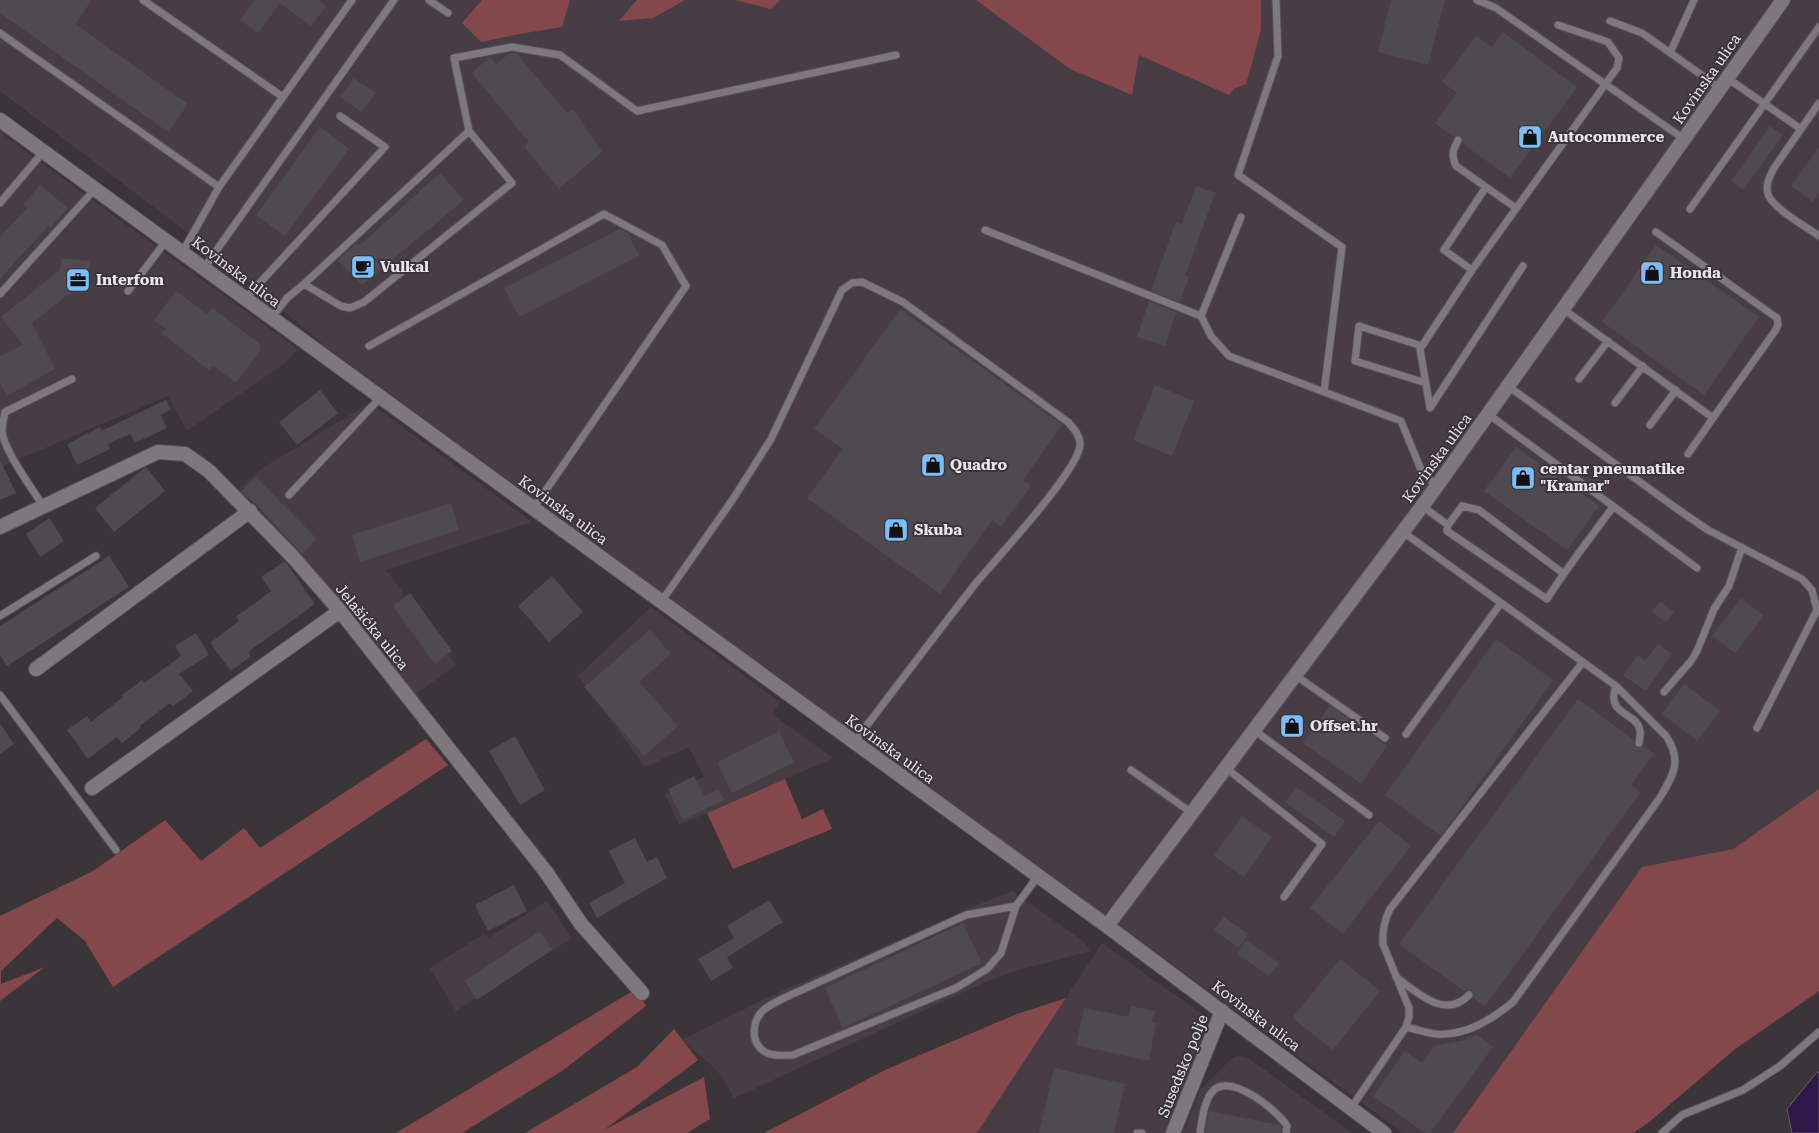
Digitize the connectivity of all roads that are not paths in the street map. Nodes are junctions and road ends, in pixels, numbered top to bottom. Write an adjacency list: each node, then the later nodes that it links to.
1 (143, 0): 18 (lane)
2 (352, 0): 18 (lane)
3 (394, 0): 41 (lane)
4 (429, 0): 9 (lane)
5 (1276, 0): 59 (lane)
6 (1477, 0): 17 (lane)
7 (1694, 0): 14 (lane)
8 (1783, 0): 16 (street, Kovinska ulica)
9 (448, 12)
10 (1610, 22): 14 (lane)
11 (1558, 25): 17 (lane)
12 (1819, 28): 20 (lane)
13 (0, 33): 28 (lane)
14 (1670, 53): 16 (lane)
15 (896, 55): 24 (lane)
16 (1724, 83): 20 (lane); 25 (street, Kovinska ulica)
17 (1607, 85): 25 (lane); 32 (lane)
18 (283, 96): 28 (lane)
19 (1819, 103): 23 (lane)
20 (1764, 104): 23 (lane); 33 (lane)
21 (340, 116): 46 (lane)
22 (0, 120): 27 (street, Kovinska ulica)
23 (1800, 129): 37 (lane)
24 (469, 131): 43 (lane); 43 (lane)
25 (1684, 139): 47 (street, Kovinska ulica)
26 (1458, 140): 29 (lane)
27 (43, 152): 30 (street, Kovinska ulica); 31 (lane)
28 (219, 187): 39 (lane)
29 (1486, 188): 32 (lane); 42 (lane)
30 (95, 189): 38 (street, Kovinska ulica); 45 (lane)
31 (0, 203)
32 (1516, 208): 42 (lane)
33 (1690, 209)
34 (1241, 217): 48 (lane)
35 (985, 230): 48 (lane)
36 (1656, 232): 63 (lane)
37 (1819, 236)
38 (166, 241): 39 (street, Kovinska ulica); 44 (lane)
39 (182, 253): 41 (street, Kovinska ulica)
40 (1523, 266): 56 (lane)
41 (204, 268): 46 (street, Kovinska ulica)
42 (1472, 270): 52 (lane)
43 (304, 284): 49 (lane)
44 (128, 291)
45 (0, 294)
46 (245, 299): 49 (street, Kovinska ulica)
47 (1563, 309): 50 (lane); 57 (street, Kovinska ulica)
48 (1201, 316): 59 (lane)
49 (270, 319): 60 (street, Kovinska ulica)
50 (1608, 341): 53 (lane); 55 (lane)
51 (369, 346): 71 (lane)
52 (1422, 346): 56 (lane); 56 (lane)
53 (1643, 366): 58 (lane); 61 (lane)
54 (72, 379): 68 (lane)
55 (1579, 379)
56 (1426, 383)
57 (1508, 386): 62 (street, Kovinska ulica); 76 (lane)
58 (1676, 390): 63 (lane); 64 (lane)
59 (1324, 392): 66 (lane)
60 (380, 398): 67 (lane); 71 (street, Kovinska ulica)
61 (1615, 403)
62 (1488, 414): 66 (street, Kovinska ulica); 70 (lane)
63 (1714, 418): 65 (lane)
64 (1650, 424)
65 (1688, 454)
66 (1437, 487): 69 (street, Kovinska ulica)
67 (289, 495)
68 (43, 506): 72 (street, Jelašićka ulica); 74 (street, Jelašićka ulica)
69 (1422, 506): 73 (lane); 75 (street, Kovinska ulica)
70 (1614, 507): 78 (lane); 79 (lane)
71 (533, 509): 80 (street, Kovinska ulica)
72 (250, 511): 82 (street, Jelašićka ulica); 85 (street)
73 (1448, 525): 79 (lane); 79 (lane)
74 (0, 527)
75 (1403, 532): 81 (lane); 86 (street, Kovinska ulica)
76 (1742, 547): 88 (lane); 90 (lane)
77 (96, 556): 83 (lane)
78 (1696, 568)
79 (1564, 574)
80 (661, 602): 94 (street, Kovinska ulica); 94 (lane)
81 (1501, 603): 84 (lane); 92 (lane)
82 (340, 611): 98 (street); 107 (street, Jelašićka ulica)
83 (0, 616)
84 (1582, 662): 87 (lane); 106 (lane)
85 (36, 669)
86 (1295, 676): 91 (street, Kovinska ulica); 93 (lane)
87 (1616, 686): 95 (lane); 110 (lane)
88 (1664, 692)
89 (0, 695): 101 (lane)
90 (1757, 728)
91 (1254, 730): 96 (street, Kovinska ulica); 100 (lane)
92 (1406, 734)
93 (1385, 738)
94 (854, 742): 102 (street, Kovinska ulica)
95 (1638, 743)
96 (1226, 768): 99 (street, Kovinska ulica); 103 (lane)
97 (1130, 770): 99 (lane)
98 (92, 788)
99 (1192, 812): 105 (street, Kovinska ulica)
100 (1369, 816)
101 (116, 850)
102 (1038, 876): 104 (lane); 105 (street, Kovinska ulica)
103 (1284, 897)
104 (1016, 906): 104 (lane)
105 (1107, 926): 109 (street, Kovinska ulica)
106 (1396, 977): 108 (lane); 110 (lane)
107 (642, 993)
108 (1469, 995)
109 (1222, 1011): 112 (street, Kovinska ulica); 115 (street, Susedsko polje)
110 (1406, 1027): 112 (lane)
111 (1819, 1032): 119 (lane)
112 (1351, 1108): 118 (street, Kovinska ulica)
113 (1137, 1133): 114 (lane)
114 (1142, 1133)
115 (1173, 1133)
116 (1200, 1133): 117 (lane)
117 (1286, 1133)
118 (1384, 1133)
119 (1662, 1133)

